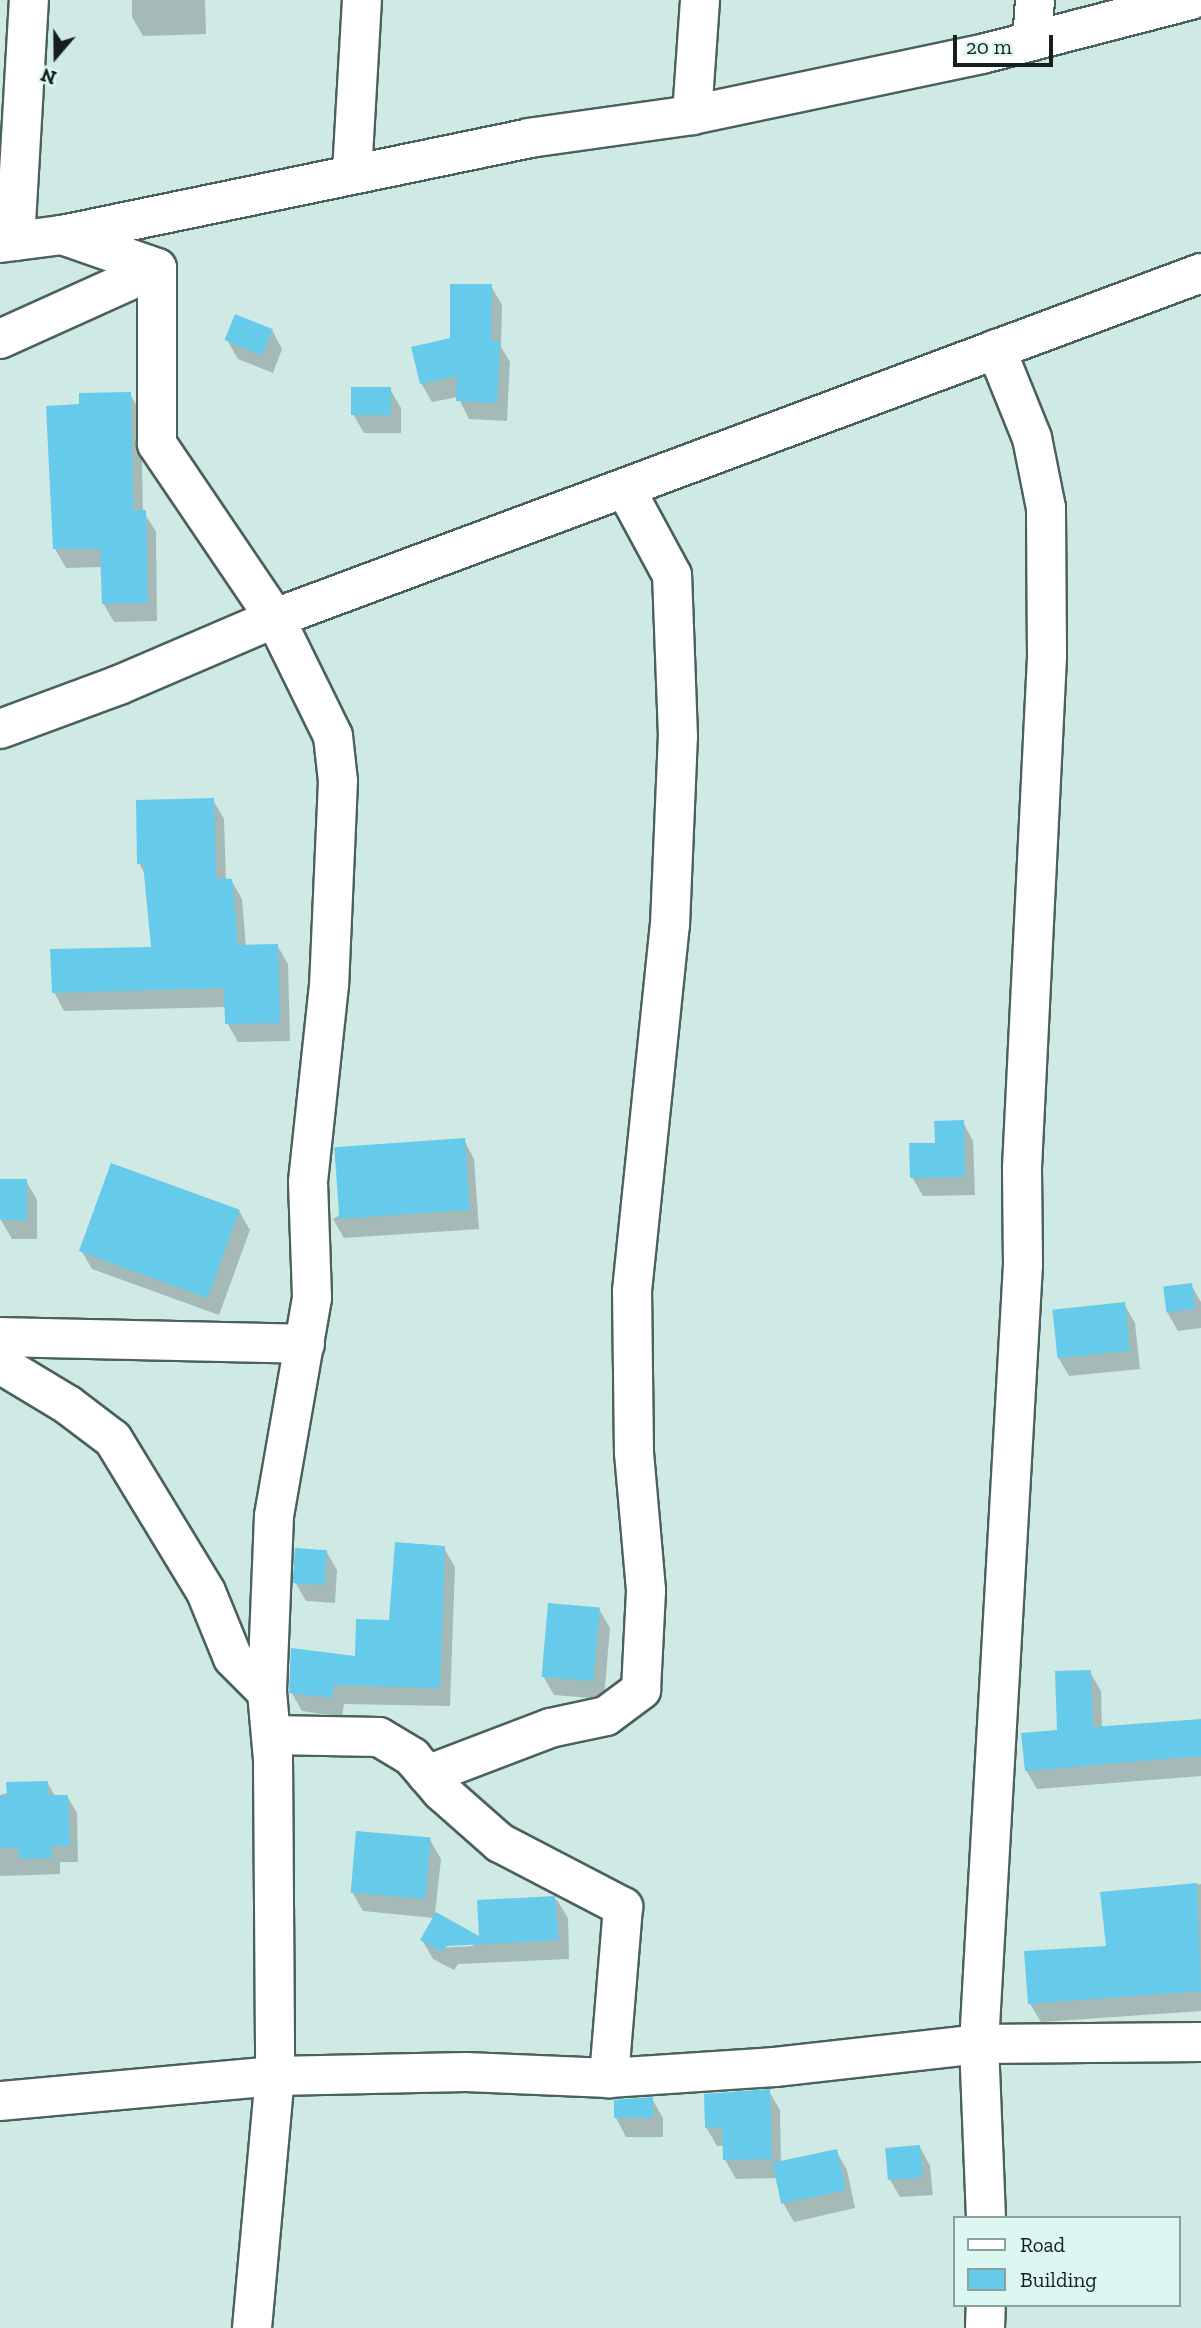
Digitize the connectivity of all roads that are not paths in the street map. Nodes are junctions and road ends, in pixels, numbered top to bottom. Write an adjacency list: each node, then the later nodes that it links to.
1 (29, 0): 10 (street)
2 (362, 0): 8 (street)
3 (700, 0): 7 (street)
4 (1035, 0): 6 (street)
5 (1191, 0): 6 (street)
6 (1032, 41): 7 (street)
7 (692, 115): 8 (street)
8 (352, 173): 9 (street)
9 (62, 235): 10 (street); 11 (street)
10 (8, 242)
11 (157, 268): 13 (street); 16 (street)
12 (1201, 272): 14 (street)
13 (0, 339)
14 (996, 349): 15 (street); 25 (street)
15 (626, 490): 16 (street); 23 (street)
16 (275, 618): 17 (street); 19 (street)
17 (0, 729)
18 (0, 1337): 19 (street)
19 (306, 1344): 21 (street)
20 (0, 1364): 21 (street)
21 (267, 1692): 22 (street)
22 (271, 1735): 23 (street); 26 (street)
23 (427, 1775): 27 (street)
24 (1201, 2042): 25 (street)
25 (979, 2044): 27 (street); 29 (street)
26 (275, 2076): 27 (street); 28 (street); 31 (street)
27 (609, 2078)
28 (0, 2101)
29 (986, 2216)
30 (986, 2307): 32 (street)
31 (252, 2328)
32 (985, 2328)

